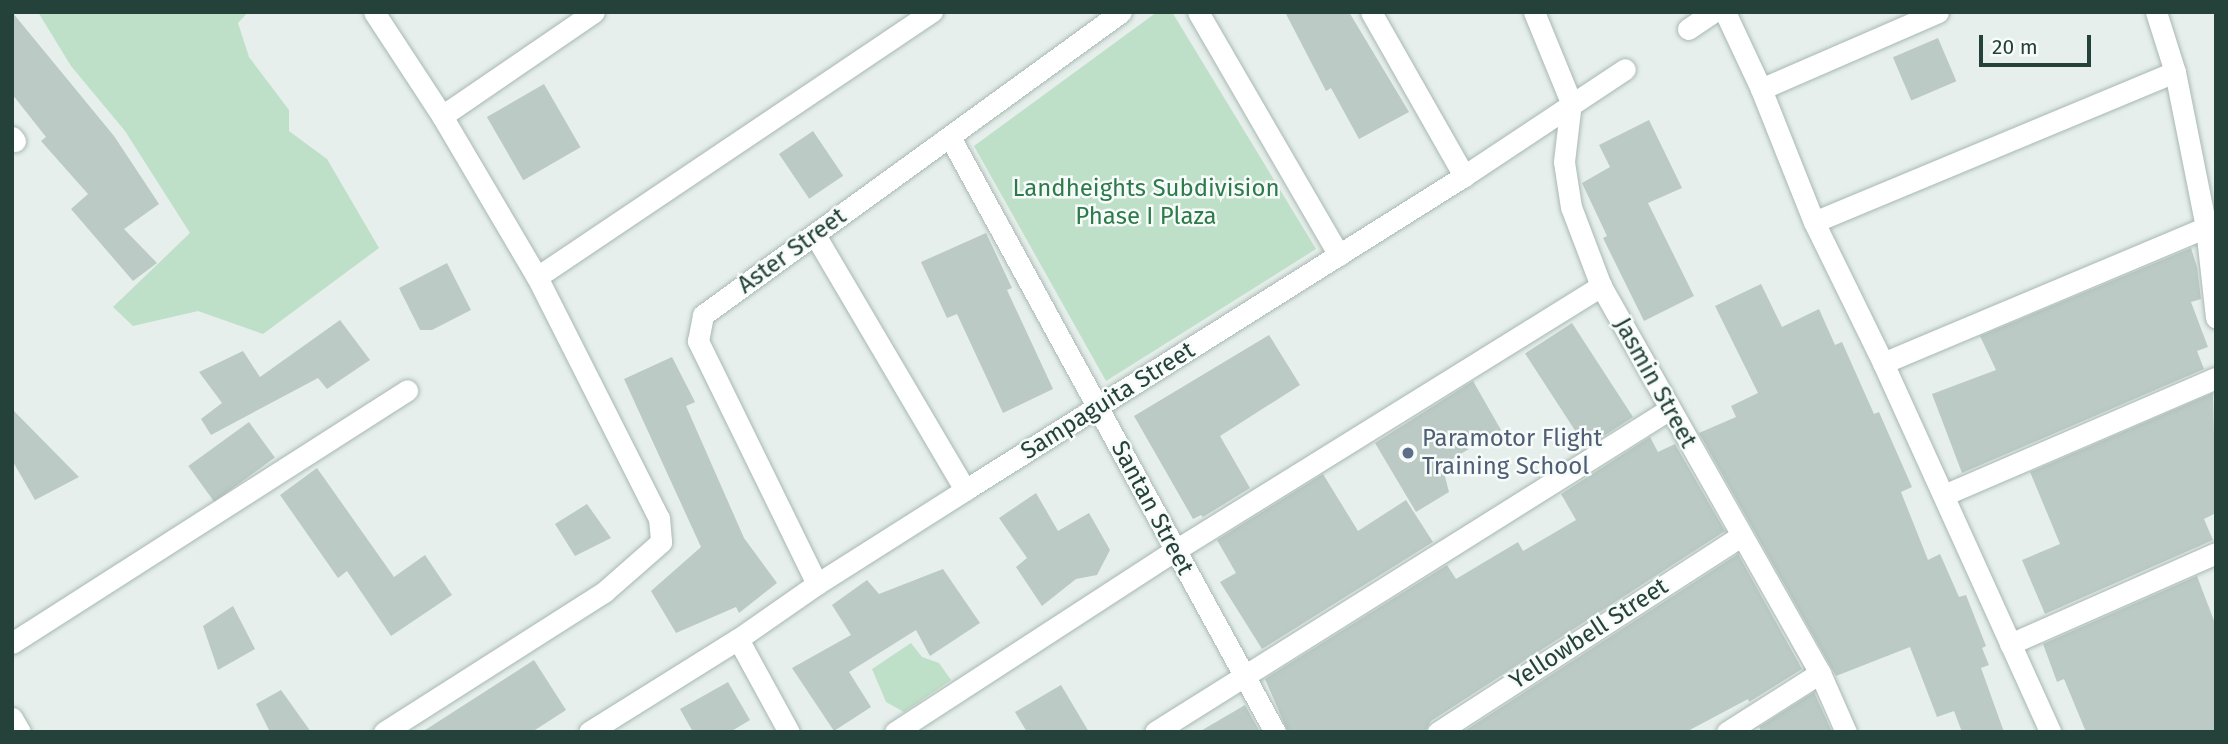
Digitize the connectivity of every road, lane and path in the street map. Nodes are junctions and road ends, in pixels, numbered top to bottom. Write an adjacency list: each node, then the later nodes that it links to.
1 (374, 12): 17 (street)
2 (594, 12): 17 (street)
3 (932, 12): 24 (street)
4 (1121, 12): 18 (street, Aster Street)
5 (1198, 12): 23 (street)
6 (1371, 12): 19 (street)
7 (1534, 12): 16 (street, Jasmin Street)
8 (1713, 12): 12 (street)
9 (1725, 12): 15 (street)
10 (1938, 12): 15 (street)
11 (2156, 12): 14 (street)
12 (1688, 29)
13 (1625, 69): 16 (street, Sampaguita Street)
14 (2175, 72): 20 (street); 21 (street)
15 (1761, 89): 20 (street)
16 (1571, 102): 19 (street, Sampaguita Street); 25 (street, Jasmin Street)
17 (442, 116): 24 (street)
18 (950, 137): 22 (street, Aster Street); 30 (street, Santan Street)
19 (1464, 176): 23 (street, Sampaguita Street)
20 (1814, 222): 27 (street)
21 (2206, 227): 26 (street); 27 (street)
22 (815, 235): 32 (street); 37 (street, Aster Street)
23 (1339, 255): 30 (street, Sampaguita Street)
24 (537, 277): 45 (street)
25 (1601, 286): 31 (street, Jasmin Street); 35 (street)
26 (2216, 317)
27 (1883, 363): 33 (street)
28 (2216, 378): 33 (street)
29 (407, 390): 39 (street)
30 (1099, 408): 32 (street, Sampaguita Street); 35 (street, Santan Street)
31 (1670, 409): 34 (street, Jasmin Street); 42 (street)
32 (965, 490): 37 (street, Sampaguita Street)
33 (1944, 495): 40 (street)
34 (1741, 536): 41 (street, Jasmin Street); 51 (street, Yellowbell Street)
35 (1174, 551): 42 (street, Santan Street); 48 (street)
36 (2216, 553): 40 (street)
37 (817, 584): 38 (street, Sampaguita Street)
38 (738, 639): 46 (street, Sampaguita Street); 47 (street)
39 (12, 643)
40 (2010, 644): 54 (street)
41 (1821, 673): 52 (street); 53 (street, Jasmin Street)
42 (1245, 674): 49 (street); 50 (street, Santan Street)
43 (12, 718): 44 (street)
44 (20, 732)
45 (384, 732)
46 (589, 732)
47 (789, 732)
48 (895, 732)
49 (1155, 732)
50 (1275, 732)
51 (1437, 732)
52 (1727, 732)
53 (1846, 732)
54 (2050, 732)

